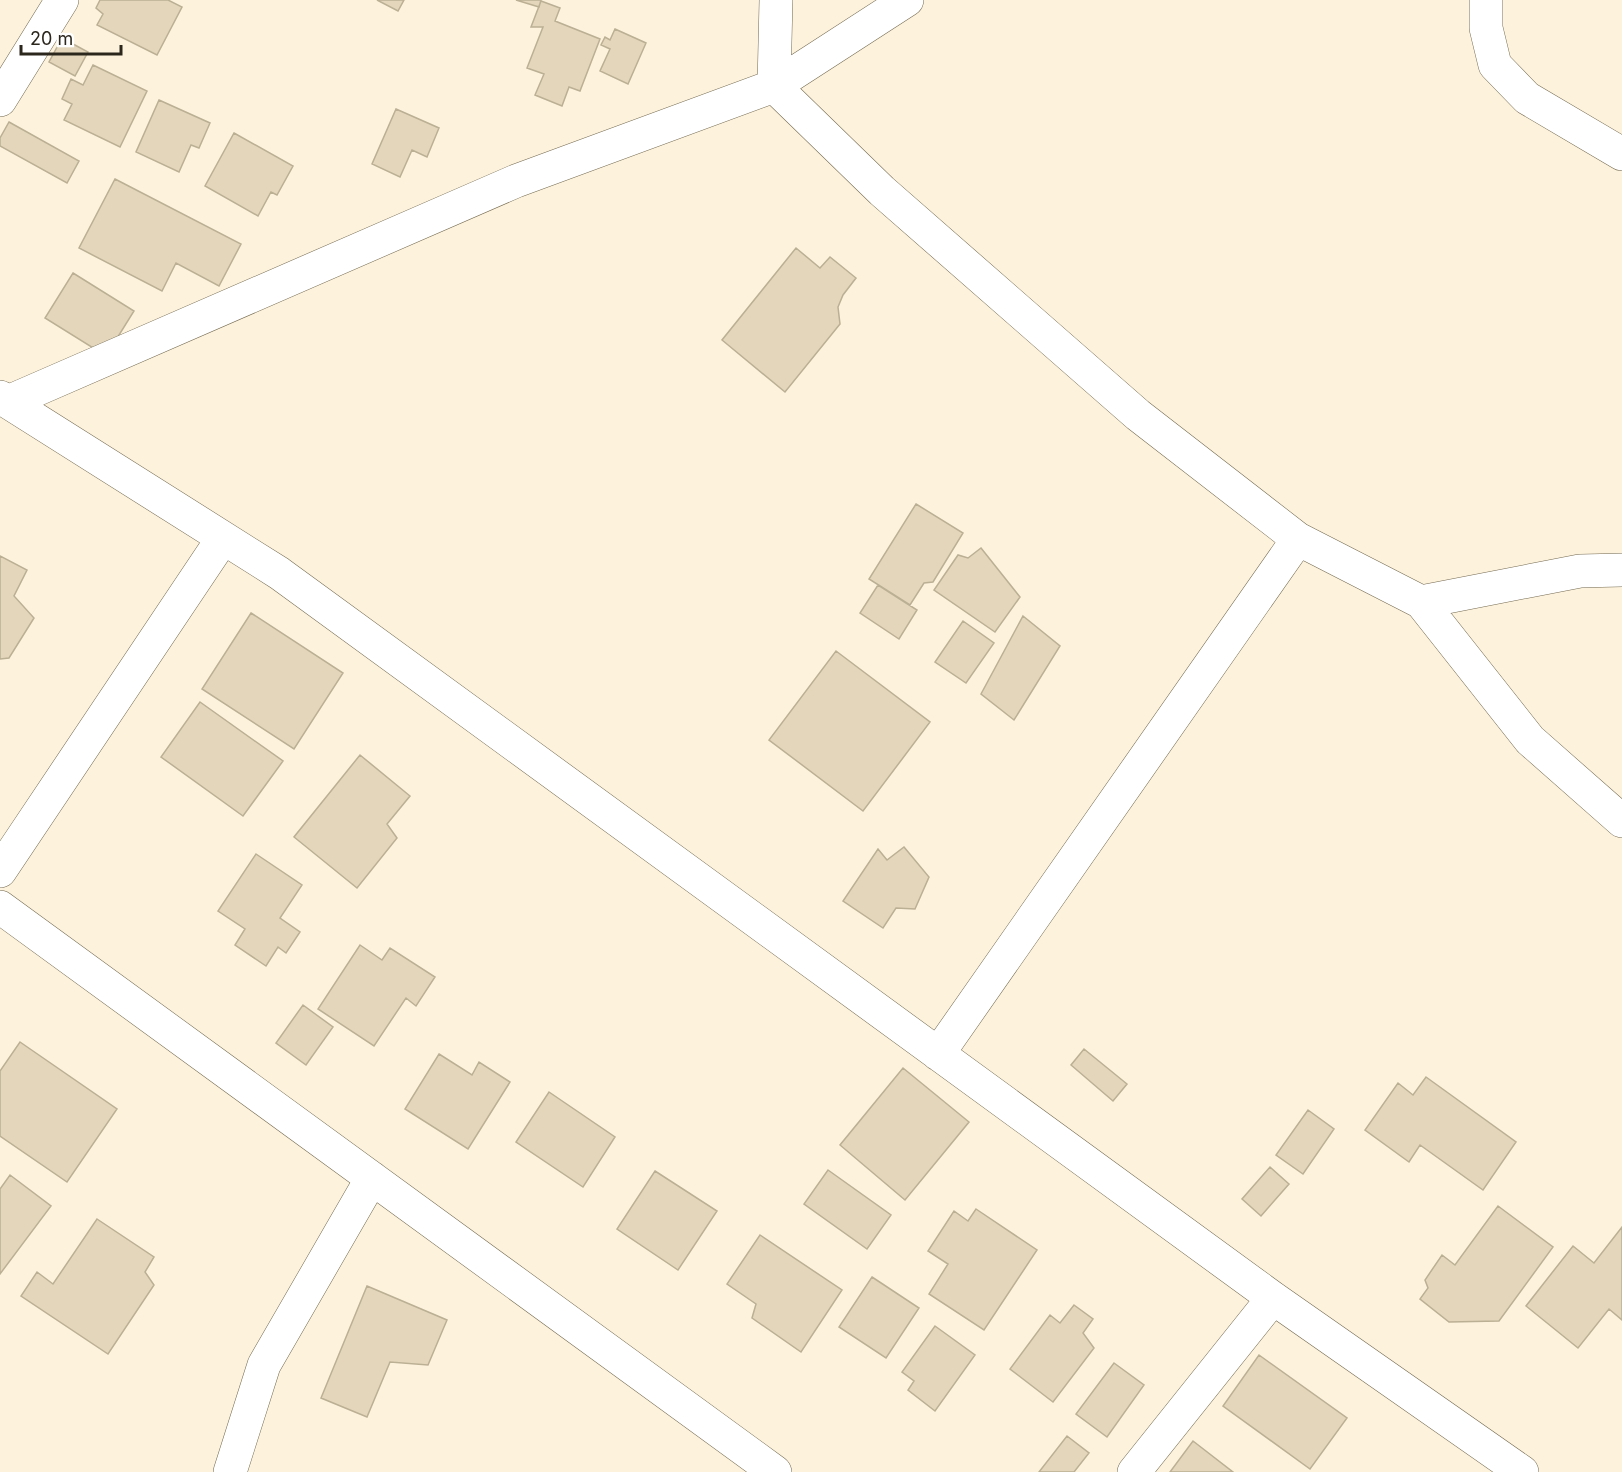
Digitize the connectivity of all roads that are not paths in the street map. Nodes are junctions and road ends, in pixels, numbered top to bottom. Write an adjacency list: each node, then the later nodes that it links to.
1 (62, 0): 6 (street)
2 (776, 0): 5 (street)
3 (907, 0): 5 (street)
4 (1486, 0): 7 (street)
5 (774, 86): 8 (street); 10 (street)
6 (0, 100)
7 (1622, 154)
8 (4, 400): 9 (street)
9 (223, 538): 14 (street); 16 (street)
10 (1298, 539): 12 (street); 16 (street)
11 (1622, 570): 12 (street)
12 (1421, 603): 13 (street)
13 (1622, 821)
14 (0, 871)
15 (0, 908): 17 (street)
16 (938, 1054): 18 (street)
17 (372, 1178): 19 (street); 20 (street)
18 (1273, 1298): 21 (street); 22 (street)
19 (230, 1472)
20 (775, 1472)
21 (1134, 1472)
22 (1522, 1472)

